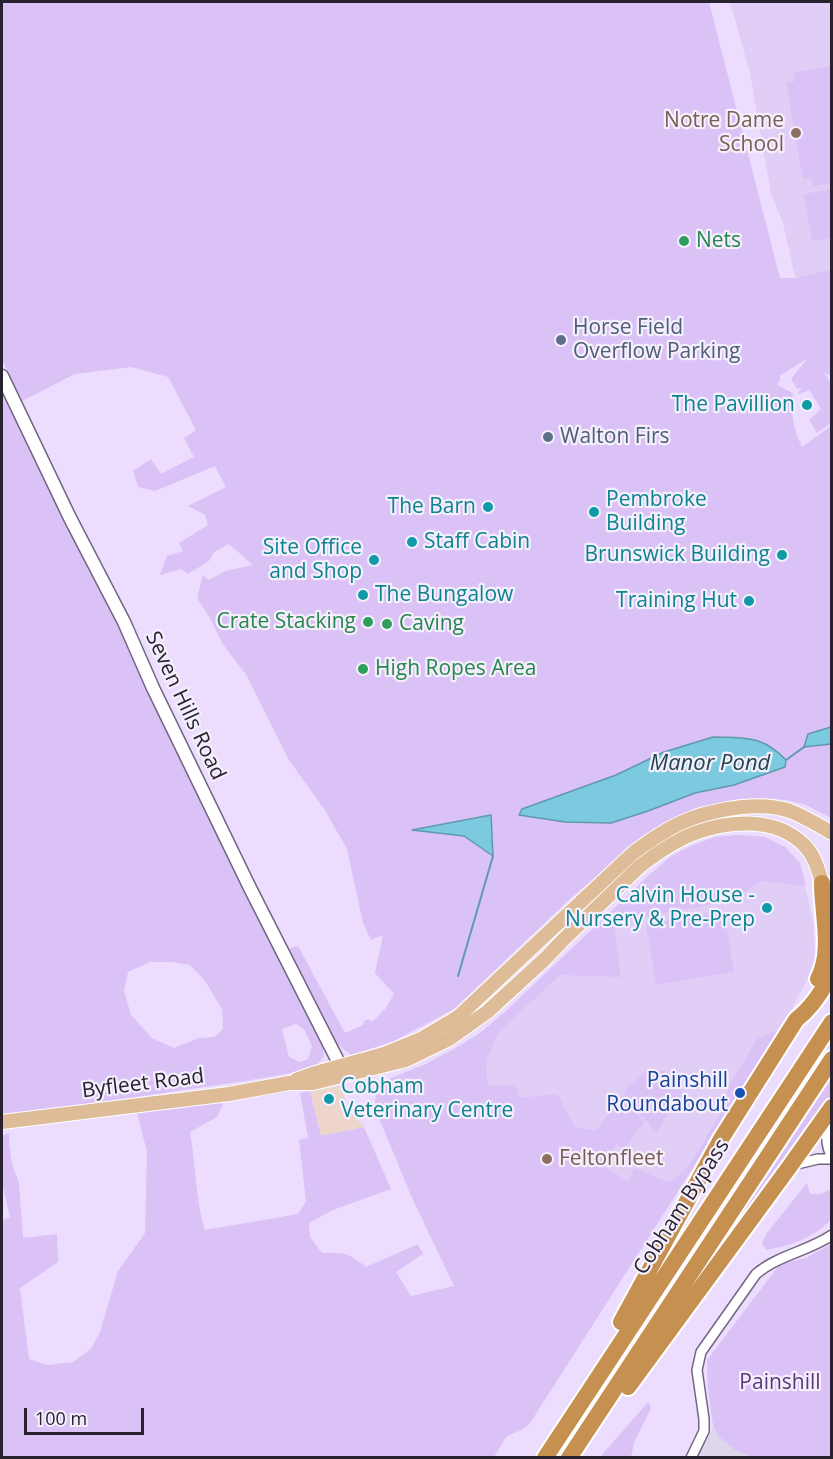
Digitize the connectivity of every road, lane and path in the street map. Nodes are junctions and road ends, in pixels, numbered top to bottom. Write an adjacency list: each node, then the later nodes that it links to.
1 (2, 376): 9 (main road, Seven Hills Road)
2 (831, 833): 9 (main road, Byfleet Road)
3 (827, 885): 4 (main road, Byfleet Road); 6 (highway); 9 (main road, Byfleet Road)
4 (830, 907)
5 (831, 971): 6 (highway)
6 (796, 1020): 15 (highway)
7 (831, 1022): 15 (highway, Cobham Bypass)
8 (831, 1059): 16 (highway, Cobham Bypass)
9 (345, 1068): 11 (main road, Byfleet Road)
10 (830, 1109): 12 (street); 13 (highway)
11 (2, 1122)
12 (831, 1158): 13 (street)
13 (790, 1166): 16 (highway)
14 (831, 1235): 18 (street)
15 (570, 1418): 17 (highway)
16 (572, 1453)
17 (545, 1458)
18 (691, 1458)

